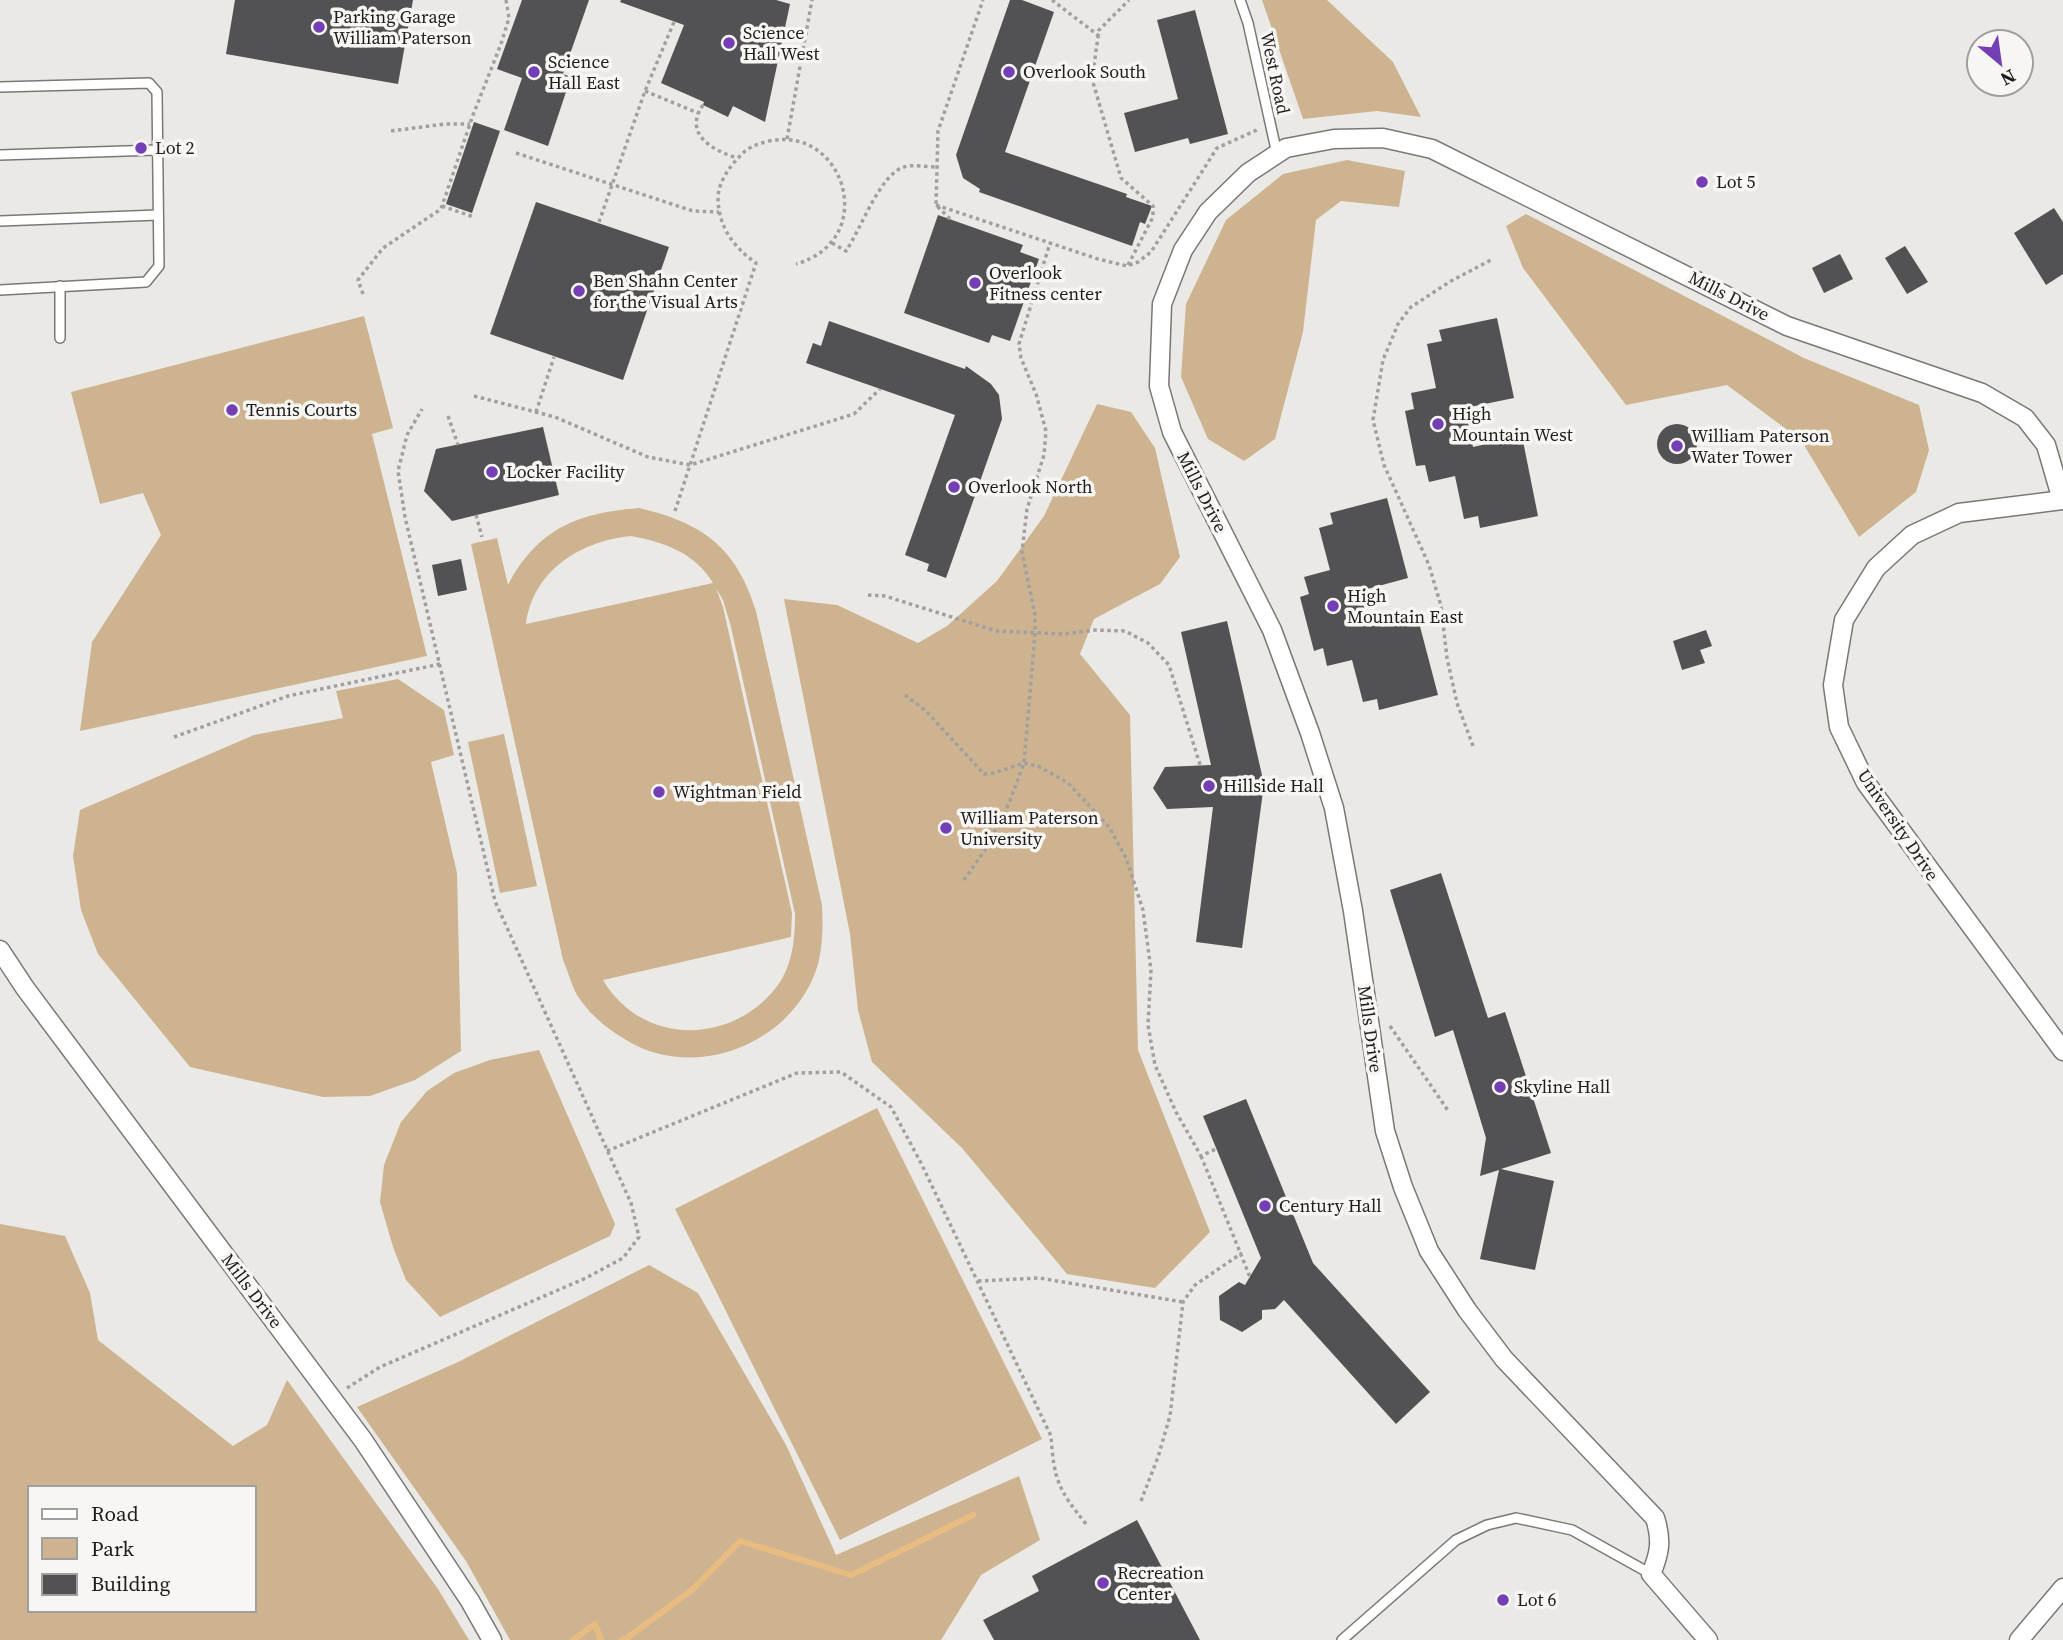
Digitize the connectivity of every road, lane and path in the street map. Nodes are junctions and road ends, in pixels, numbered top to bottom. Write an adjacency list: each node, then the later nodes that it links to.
1 (812, 0): 16 (path)
2 (983, 0): 22 (path)
3 (1052, 0): 8 (path)
4 (1129, 0): 8 (path)
5 (1240, 0): 14 (lane, West Road)
6 (507, 1): 13 (path)
7 (674, 22): 10 (path)
8 (1098, 36): 36 (path)
9 (0, 87): 17 (lane)
10 (645, 90): 12 (path); 23 (path)
11 (703, 105): 12 (path)
12 (698, 113): 21 (path)
13 (470, 124): 15 (path); 25 (path)
14 (1271, 125): 19 (lane, West Road); 36 (path)
15 (391, 131)
16 (787, 139): 21 (path); 32 (path)
17 (157, 150): 20 (lane); 27 (lane)
18 (516, 153): 23 (path)
19 (1277, 153): 49 (street, Mills Drive); 76 (street, Mills Drive)
20 (0, 155)
21 (737, 158): 26 (path)
22 (937, 167): 24 (path); 32 (path)
23 (612, 184): 26 (path); 31 (path)
24 (936, 205): 29 (path); 33 (path)
25 (442, 206): 28 (path); 39 (path)
26 (719, 212): 48 (path)
27 (158, 215): 30 (lane); 37 (lane)
28 (474, 216)
29 (950, 219)
30 (0, 221)
31 (599, 222)
32 (832, 243): 35 (path)
33 (1050, 243): 36 (path); 54 (path)
34 (1491, 260): 58 (path)
35 (796, 264)
36 (1127, 266)
37 (60, 286): 38 (lane); 40 (lane)
38 (0, 289)
39 (363, 295)
40 (60, 338)
41 (554, 357): 45 (path)
42 (880, 389): 48 (path)
43 (474, 396): 45 (path)
44 (422, 409): 55 (path)
45 (536, 412): 48 (path)
46 (448, 416): 47 (path)
47 (458, 445)
48 (690, 465): 50 (path)
49 (2062, 500): 64 (street, University Drive)
50 (675, 511)
51 (476, 516): 52 (path)
52 (482, 537)
53 (868, 595): 54 (path)
54 (1035, 634): 59 (path); 60 (path)
55 (440, 664): 57 (path); 67 (path)
56 (905, 695): 59 (path)
57 (174, 737)
58 (1474, 746)
59 (1024, 763): 61 (path); 68 (path)
60 (1201, 768)
61 (964, 880)
62 (0, 950): 73 (street, Mills Drive)
63 (1385, 1018): 65 (path)
64 (2063, 1051)
65 (1449, 1112)
66 (1216, 1149): 68 (path)
67 (607, 1151): 71 (path); 73 (path)
68 (1201, 1156): 69 (path)
69 (1242, 1253): 70 (path); 72 (path)
70 (1250, 1277)
71 (978, 1281): 72 (path); 75 (path)
72 (1183, 1302): 74 (path)
73 (331, 1398): 78 (street, Mills Drive)
74 (1141, 1501)
75 (1086, 1524)
76 (1651, 1574): 79 (lane); 80 (street)
77 (2063, 1588): 81 (street)
78 (492, 1640)
79 (1342, 1640)
80 (1708, 1640)
81 (2019, 1640)

